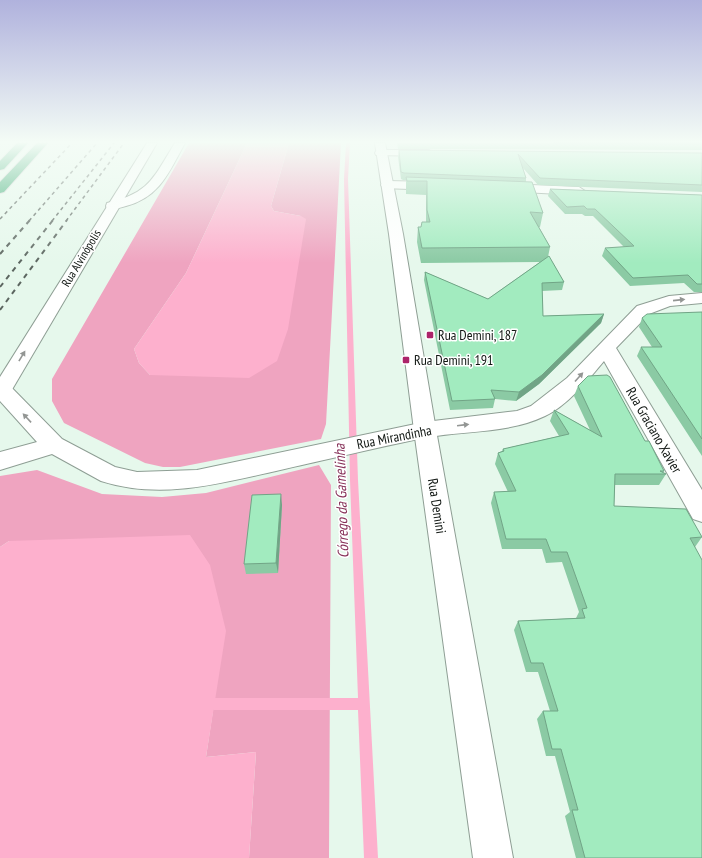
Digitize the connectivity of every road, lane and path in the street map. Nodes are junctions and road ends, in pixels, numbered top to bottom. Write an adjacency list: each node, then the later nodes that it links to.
1 (127, 183): 7 (street, Rua Alvinópolis)
2 (155, 183): 7 (street)
3 (387, 185): 4 (street); 11 (street, Rua Demini)
4 (450, 187)
5 (490, 188): 6 (street)
6 (593, 191)
7 (112, 206): 10 (street, Rua Alvinópolis, one-way to 7)
8 (702, 298): 9 (street, Rua Mirandinha, one-way to 8)
9 (606, 347): 11 (street, Rua Mirandinha, one-way to 9); 14 (street, Rua Graciano Xavier)
10 (1, 391): 12 (street, Rua Mirandinha, one-way to 10)
11 (424, 430): 12 (street, Rua Mirandinha); 15 (street, Rua Demini)
12 (54, 444): 13 (street)
13 (0, 461)
14 (700, 504)
15 (493, 858)

